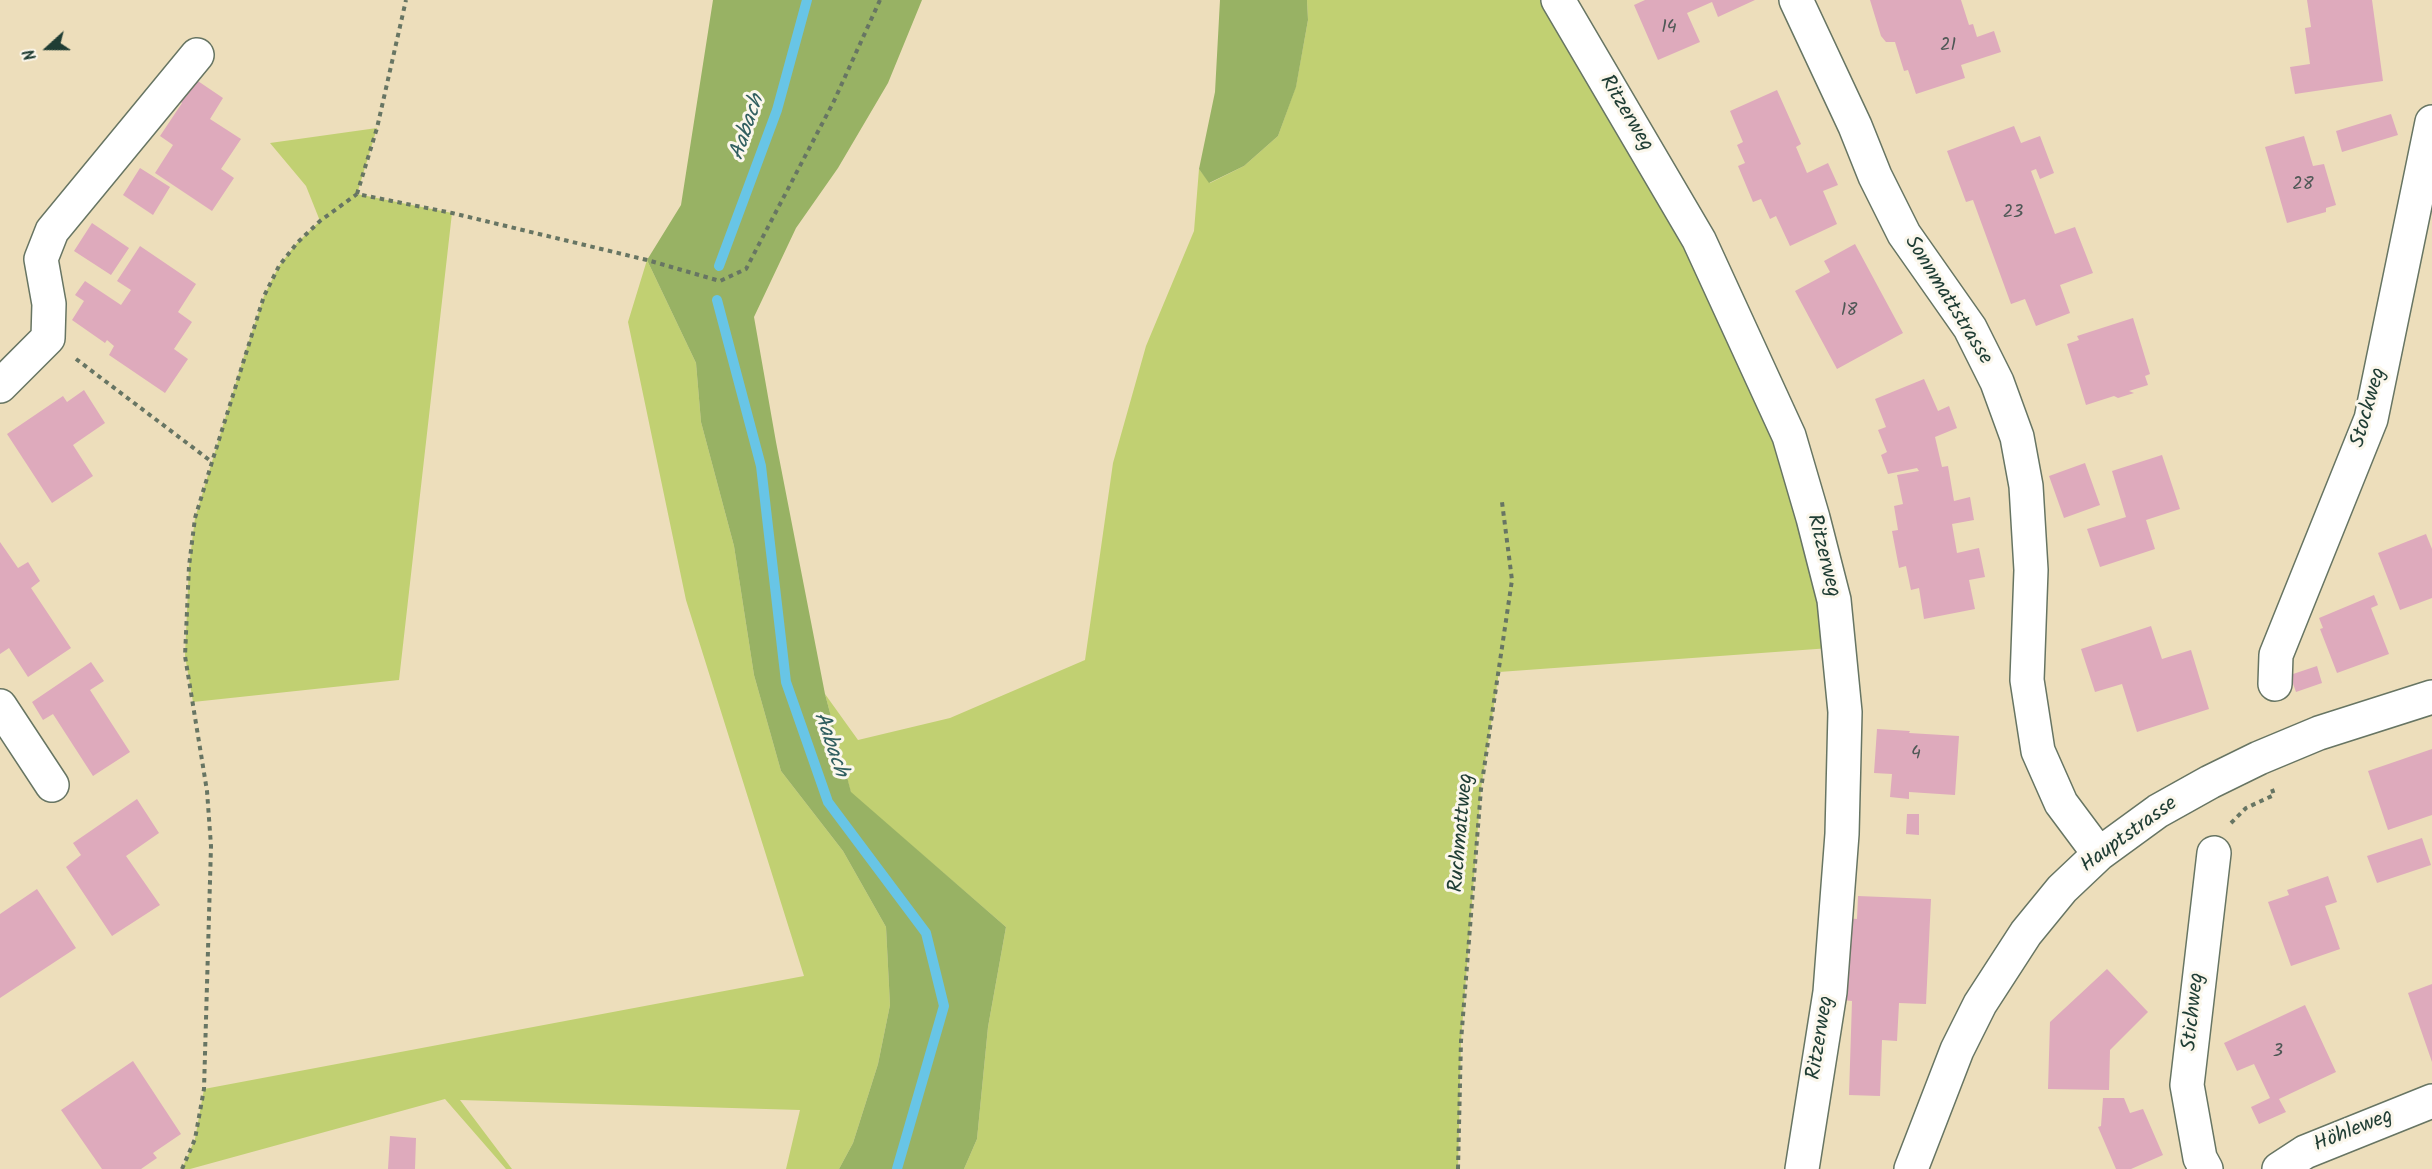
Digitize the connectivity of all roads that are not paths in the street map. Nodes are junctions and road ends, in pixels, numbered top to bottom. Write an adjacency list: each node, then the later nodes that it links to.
1 (1558, 0): 13 (street, Ritzerweg)
2 (1796, 0): 11 (street, Sonnmattstrasse)
3 (197, 55): 5 (street)
4 (2432, 122): 6 (street, Stockweg)
5 (0, 386)
6 (2275, 684)
7 (2432, 697): 11 (street, Hauptstrasse)
8 (0, 706): 9 (street)
9 (52, 785)
10 (2214, 853): 15 (street, Stichweg)
11 (2098, 854): 14 (street, Hauptstrasse)
12 (2432, 1101): 16 (street, Höhleweg)
13 (1802, 1169)
14 (1911, 1169)
15 (2206, 1169)
16 (2279, 1169)

